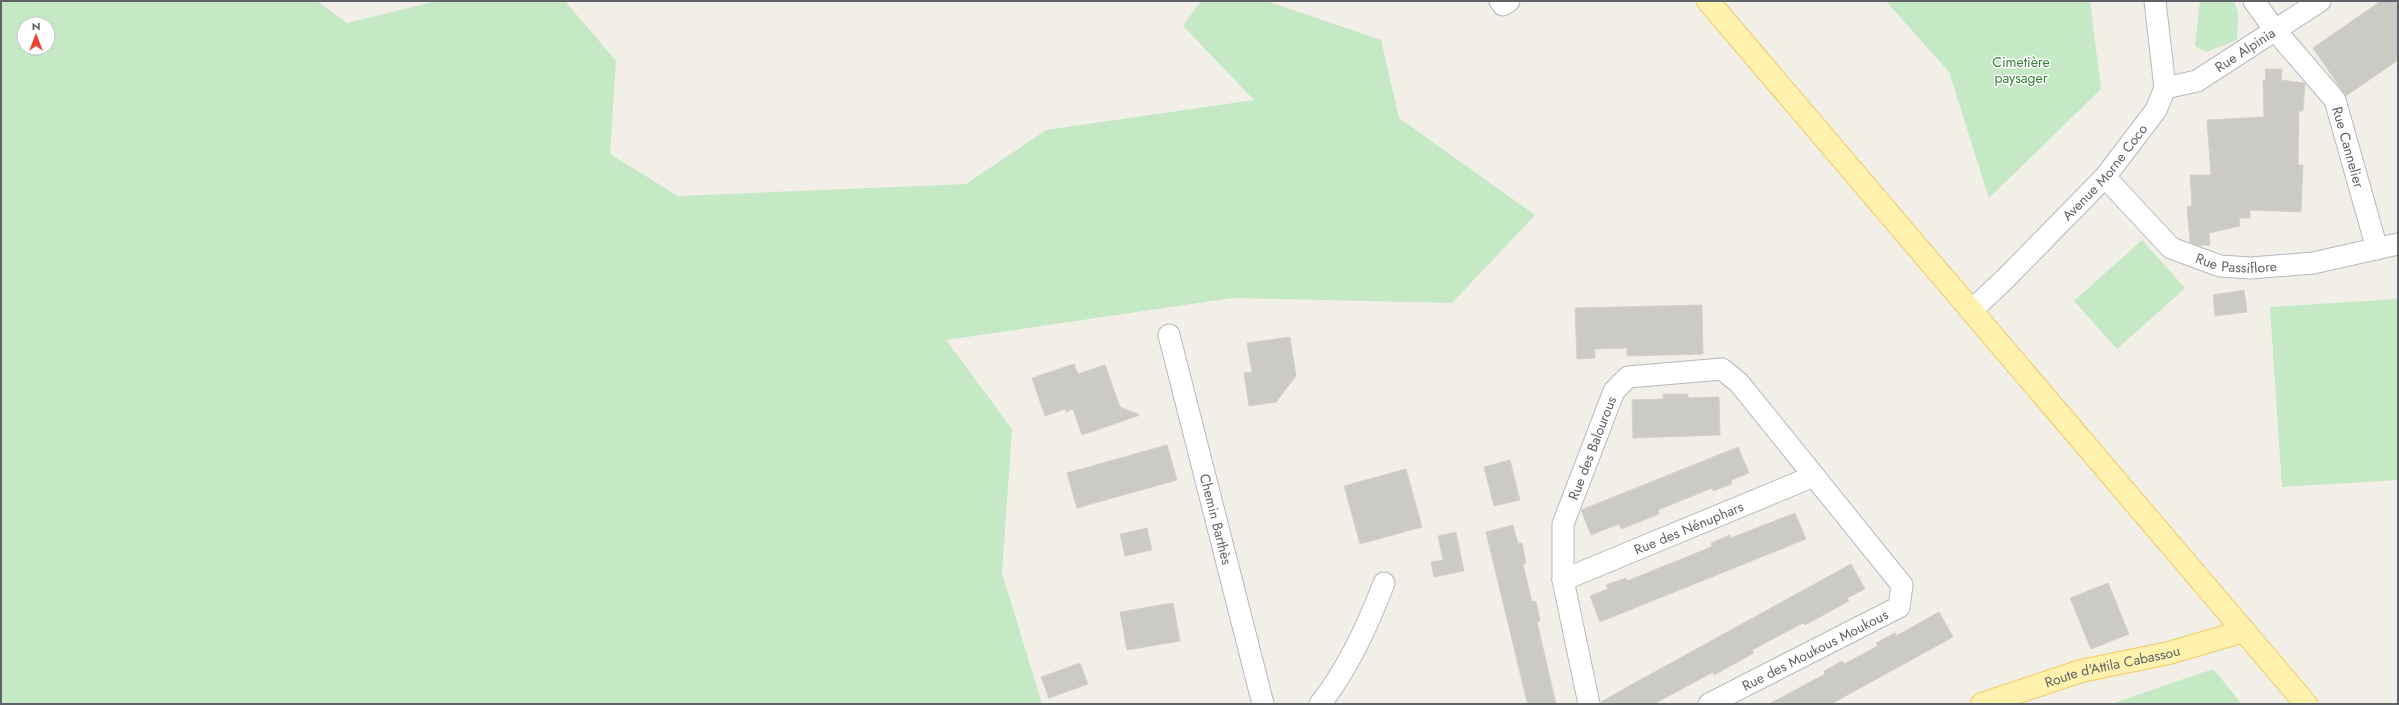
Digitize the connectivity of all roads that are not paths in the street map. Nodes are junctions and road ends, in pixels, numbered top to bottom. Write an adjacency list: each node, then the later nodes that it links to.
1 (1500, 1): 2 (street)
2 (1509, 1)
3 (1708, 1): 12 (main road)
4 (2155, 1): 8 (street, Avenue Morne Coco)
5 (2254, 1): 7 (street, Rue Cannelier)
6 (2320, 1): 7 (street, Rue Alpinia)
7 (2274, 30): 8 (street, Rue Alpinia); 11 (street, Rue Cannelier)
8 (2165, 88): 9 (street, Avenue Morne Coco)
9 (2105, 177): 11 (street, Rue Passiflore); 12 (street, Avenue Morne Coco)
10 (2398, 244): 11 (street, Rue Passiflore)
11 (2377, 249)
12 (1971, 311): 18 (main road)
13 (1169, 335): 19 (street, Chemin Barthès)
14 (1814, 476): 15 (street, Rue des Nénuphars); 15 (street, Rue des Balourous); 17 (street, Rue des Balourous)
15 (1563, 580): 21 (street, Rue des Balourous)
16 (1384, 583): 20 (street)
17 (1899, 607): 22 (street, Rue des Moukous Moukous)
18 (2244, 631): 23 (main road, Route d'Attila Cabassou); 24 (main road)
19 (1263, 704)
20 (1320, 704)
21 (1589, 704)
22 (1709, 704)
23 (1982, 704)
24 (2306, 704)

